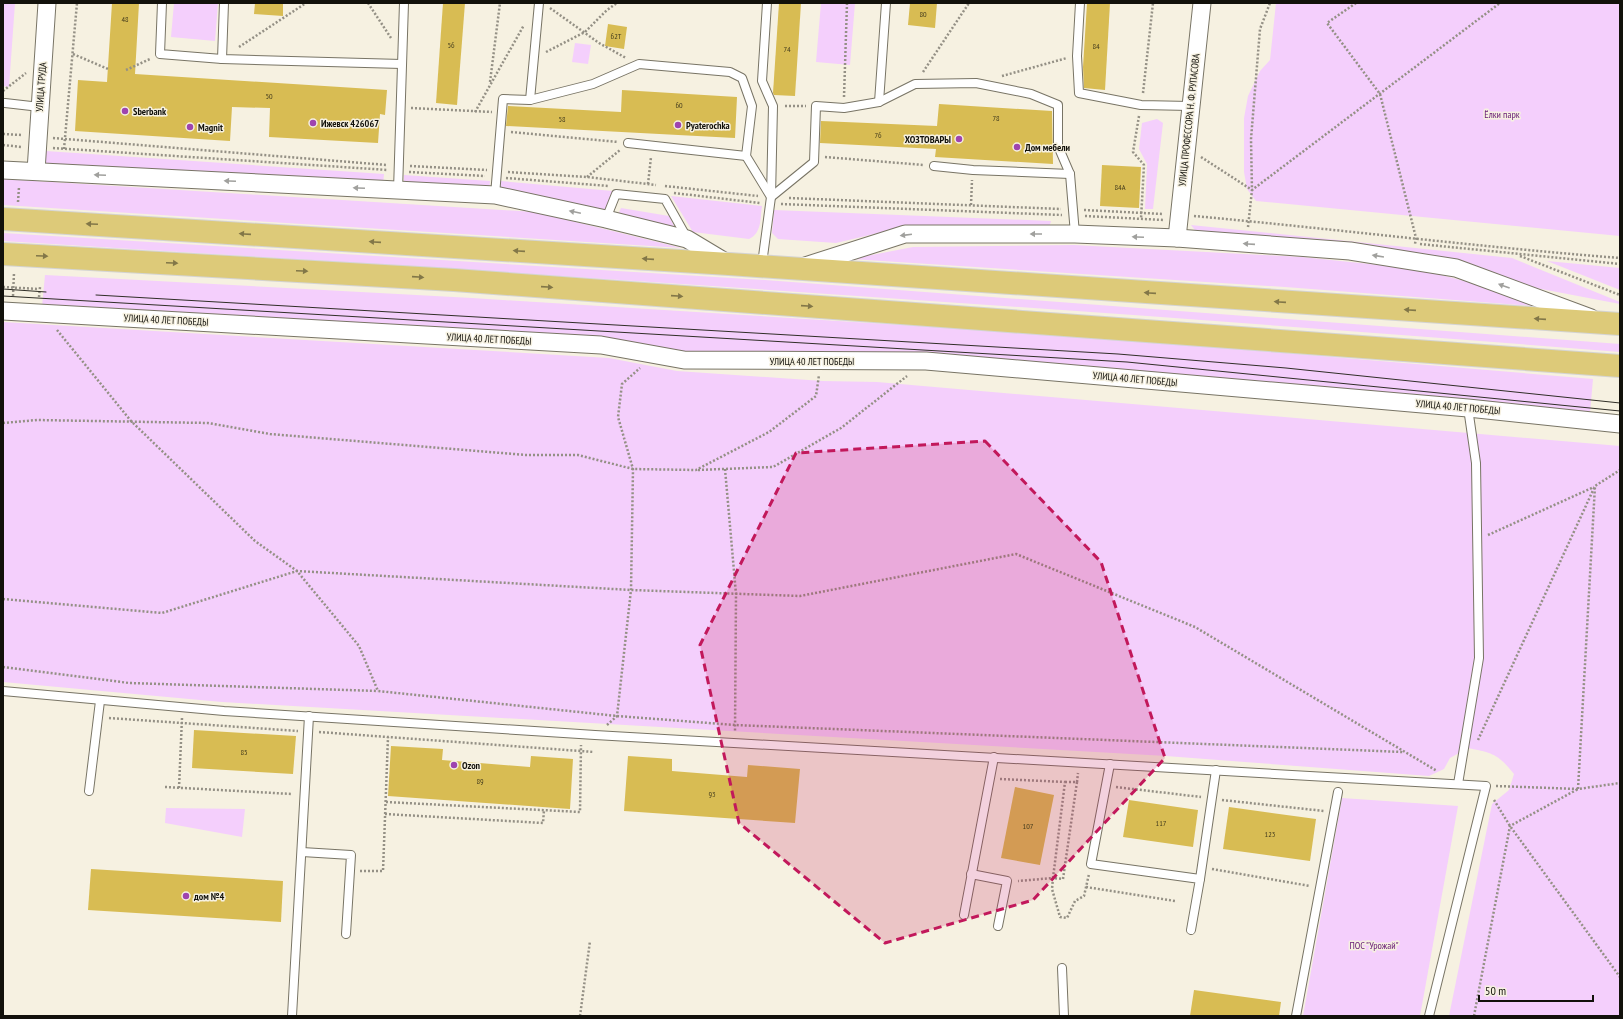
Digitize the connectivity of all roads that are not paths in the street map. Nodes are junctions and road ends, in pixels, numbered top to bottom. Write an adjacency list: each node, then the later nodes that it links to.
1 (47, 3): 16 (street, УЛИЦА ТРУДА)
2 (162, 3): 10 (lane)
3 (224, 3): 10 (lane)
4 (404, 3): 11 (lane)
5 (539, 3): 12 (lane)
6 (767, 3): 25 (lane)
7 (886, 3): 13 (lane)
8 (1080, 3): 15 (lane)
9 (1202, 3): 15 (street, УЛИЦА ПРОФЕССОРА Н. Ф. РУПАСОВА)
10 (222, 59): 11 (lane)
11 (402, 60): 23 (lane)
12 (530, 100): 18 (lane); 24 (lane)
13 (879, 102): 22 (lane); 25 (lane)
14 (4, 103): 16 (lane)
15 (1190, 106): 29 (street, УЛИЦА ПРОФЕССОРА Н. Ф. РУПАСОВА)
16 (40, 107): 21 (street, УЛИЦА ТРУДА)
17 (628, 143): 18 (lane)
18 (746, 156): 25 (lane)
19 (930, 165): 22 (lane)
20 (3, 170): 21 (street)
21 (36, 171): 23 (street, one-way to 21)
22 (1070, 174): 28 (lane)
23 (398, 190): 24 (street)
24 (495, 195): 27 (street, one-way to 24)
25 (770, 201): 33 (lane)
26 (10, 212): 32 (main road, one-way to 26)
27 (606, 219): 30 (street); 30 (lane)
28 (1075, 234): 29 (street, one-way to 28); 34 (street, one-way to 34)
29 (1177, 238): 36 (street, one-way to 29)
30 (687, 239): 32 (street)
31 (9, 262): 37 (main road, one-way to 37)
32 (729, 264): 33 (main road)
33 (762, 267): 34 (main road)
34 (795, 269): 36 (main road, one-way to 34)
35 (8, 307): 38 (street, УЛИЦА 40 ЛЕТ ПОБЕДЫ)
36 (1613, 324)
37 (1620, 366)
38 (1468, 408): 39 (street, УЛИЦА 40 ЛЕТ ПОБЕДЫ); 46 (lane)
39 (1620, 424)
40 (3, 691): 41 (lane)
41 (100, 701): 42 (lane); 47 (lane)
42 (309, 716): 43 (lane); 49 (lane)
43 (994, 757): 44 (lane); 50 (lane)
44 (1110, 764): 45 (lane); 51 (lane)
45 (1216, 770): 46 (lane); 51 (lane)
46 (1458, 784): 60 (lane)
47 (89, 791)
48 (1338, 792): 59 (lane)
49 (302, 852): 55 (lane); 57 (lane)
50 (971, 874): 52 (lane); 53 (lane)
51 (1200, 879): 54 (lane)
52 (964, 915)
53 (998, 926)
54 (1191, 930)
55 (346, 934)
56 (1062, 968): 58 (lane)
57 (292, 1016)
58 (1064, 1016)
59 (1296, 1016)
60 (1430, 1016)

